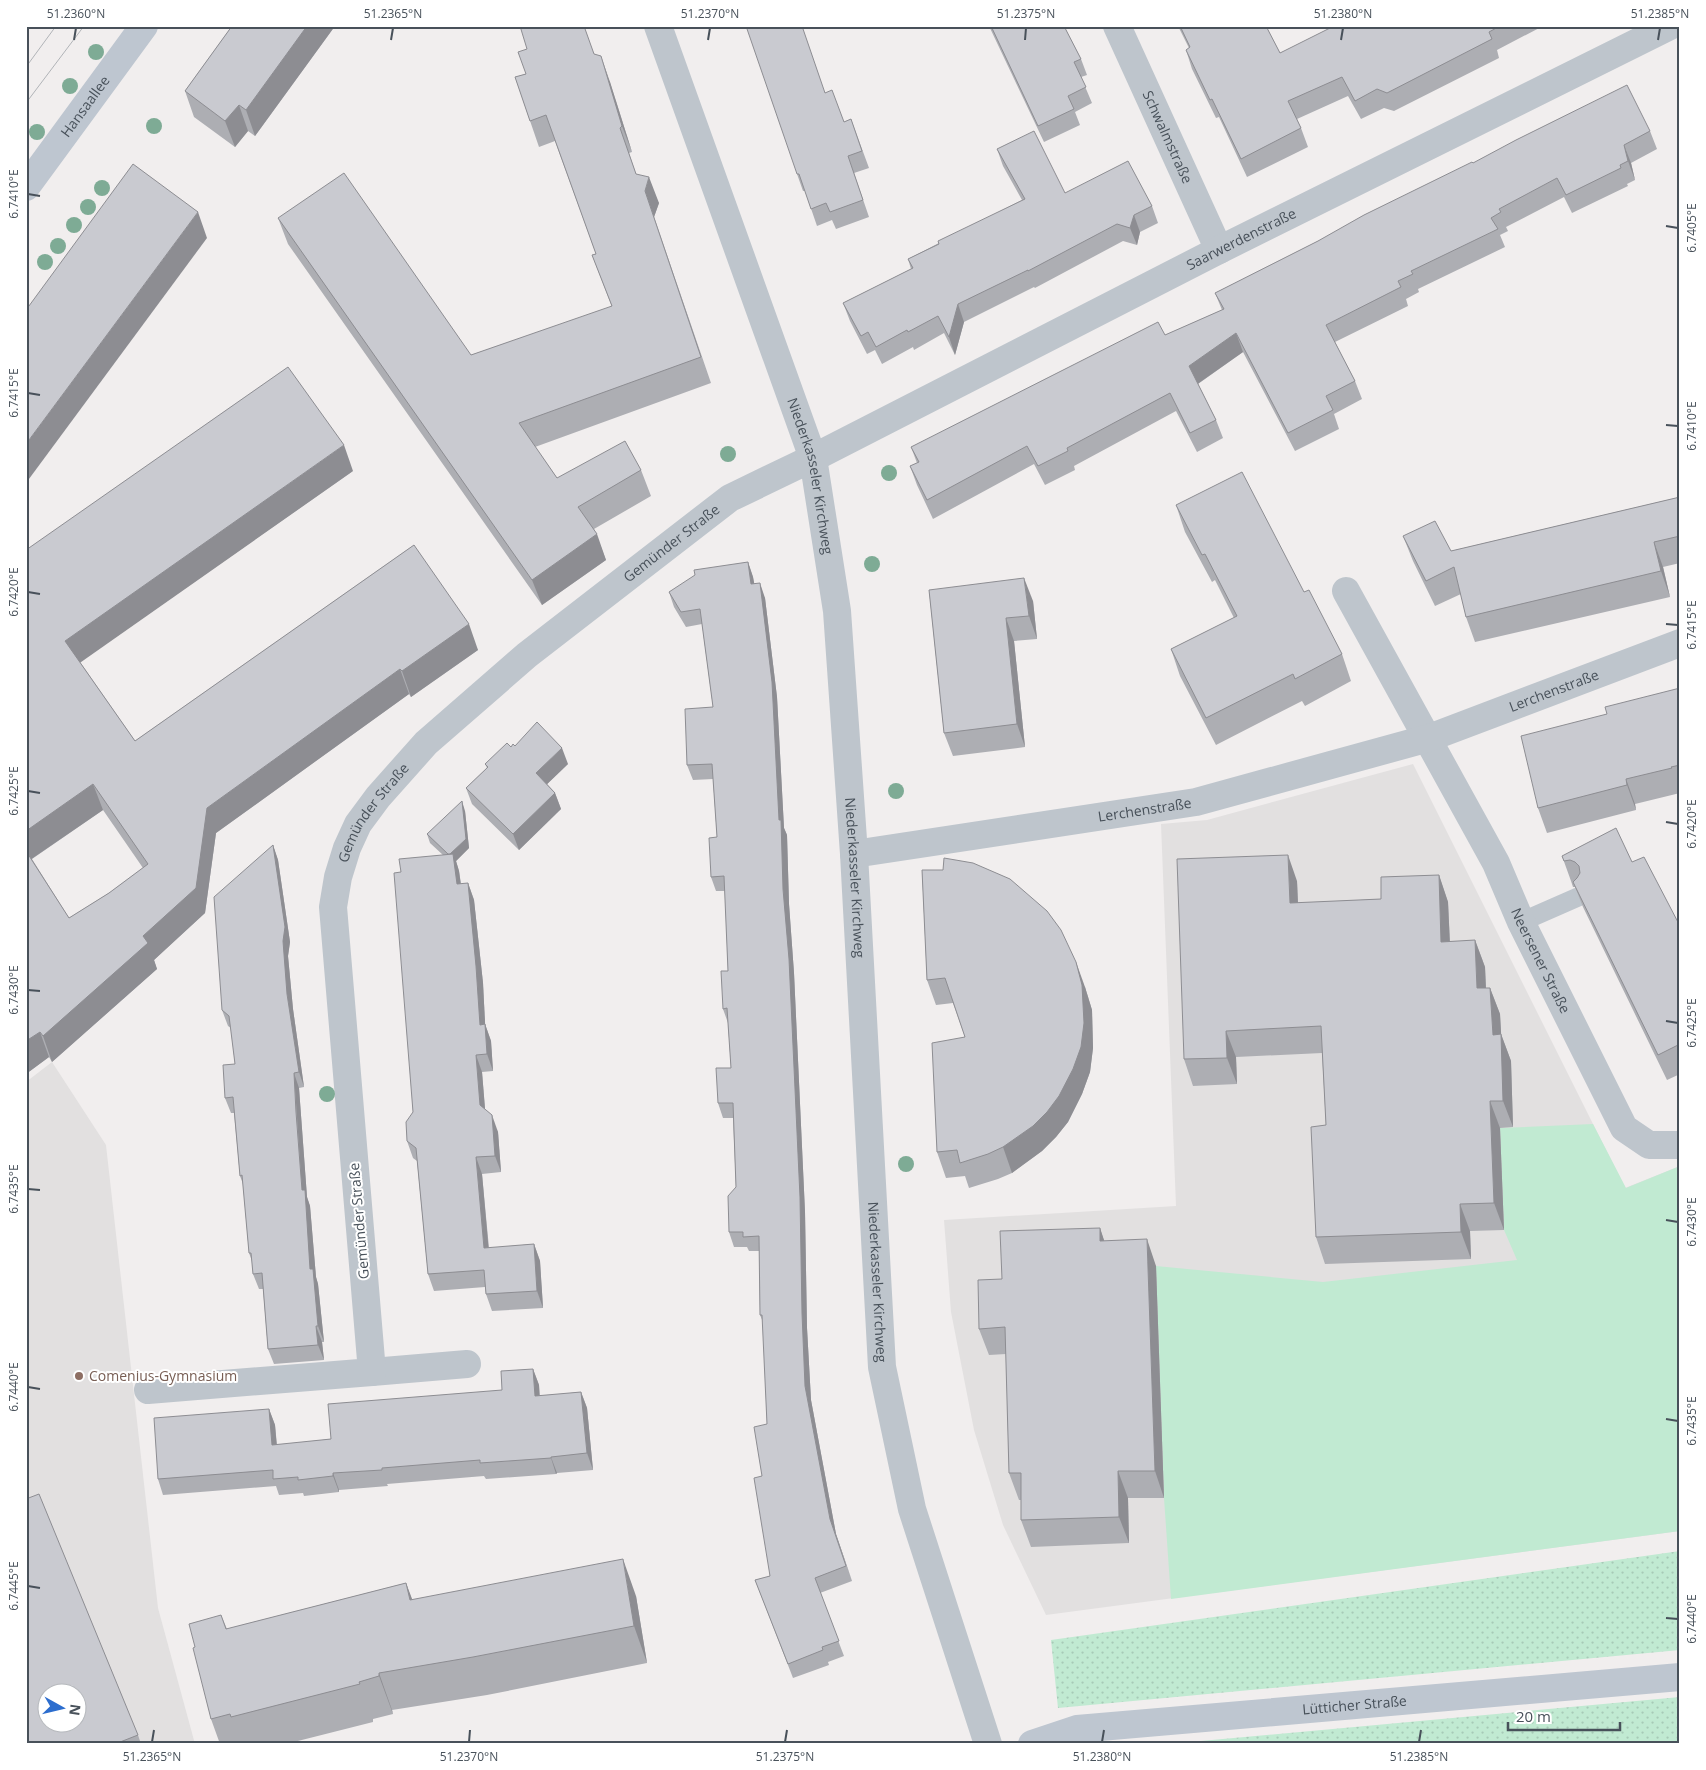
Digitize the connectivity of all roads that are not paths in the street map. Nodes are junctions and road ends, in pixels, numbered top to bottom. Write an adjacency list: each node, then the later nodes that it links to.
1 (144, 26): 5 (main road, Hansaallee)
2 (658, 26): 7 (street, Niederkasseler Kirchweg)
3 (1117, 26): 6 (street, Schwalmstraße)
4 (1670, 26): 6 (street, Saarwerdenstraße)
5 (26, 186)
6 (1219, 250): 7 (street, Saarwerdenstraße)
7 (813, 458): 11 (street, Niederkasseler Kirchweg); 16 (street, Gemünder Straße)
8 (1346, 591): 10 (street)
9 (1680, 642): 10 (street, Lerchenstraße)
10 (1429, 738): 11 (street, Lerchenstraße); 13 (street, Neersener Straße)
11 (854, 854): 19 (street, Niederkasseler Kirchweg)
12 (1578, 898): 13 (lane)
13 (1521, 922): 14 (street, Neersener Straße)
14 (1680, 1145)
15 (467, 1364): 16 (street)
16 (372, 1372): 17 (street)
17 (148, 1390)
18 (1680, 1677): 20 (main road, Lütticher Straße)
19 (988, 1744)
20 (1032, 1744)

